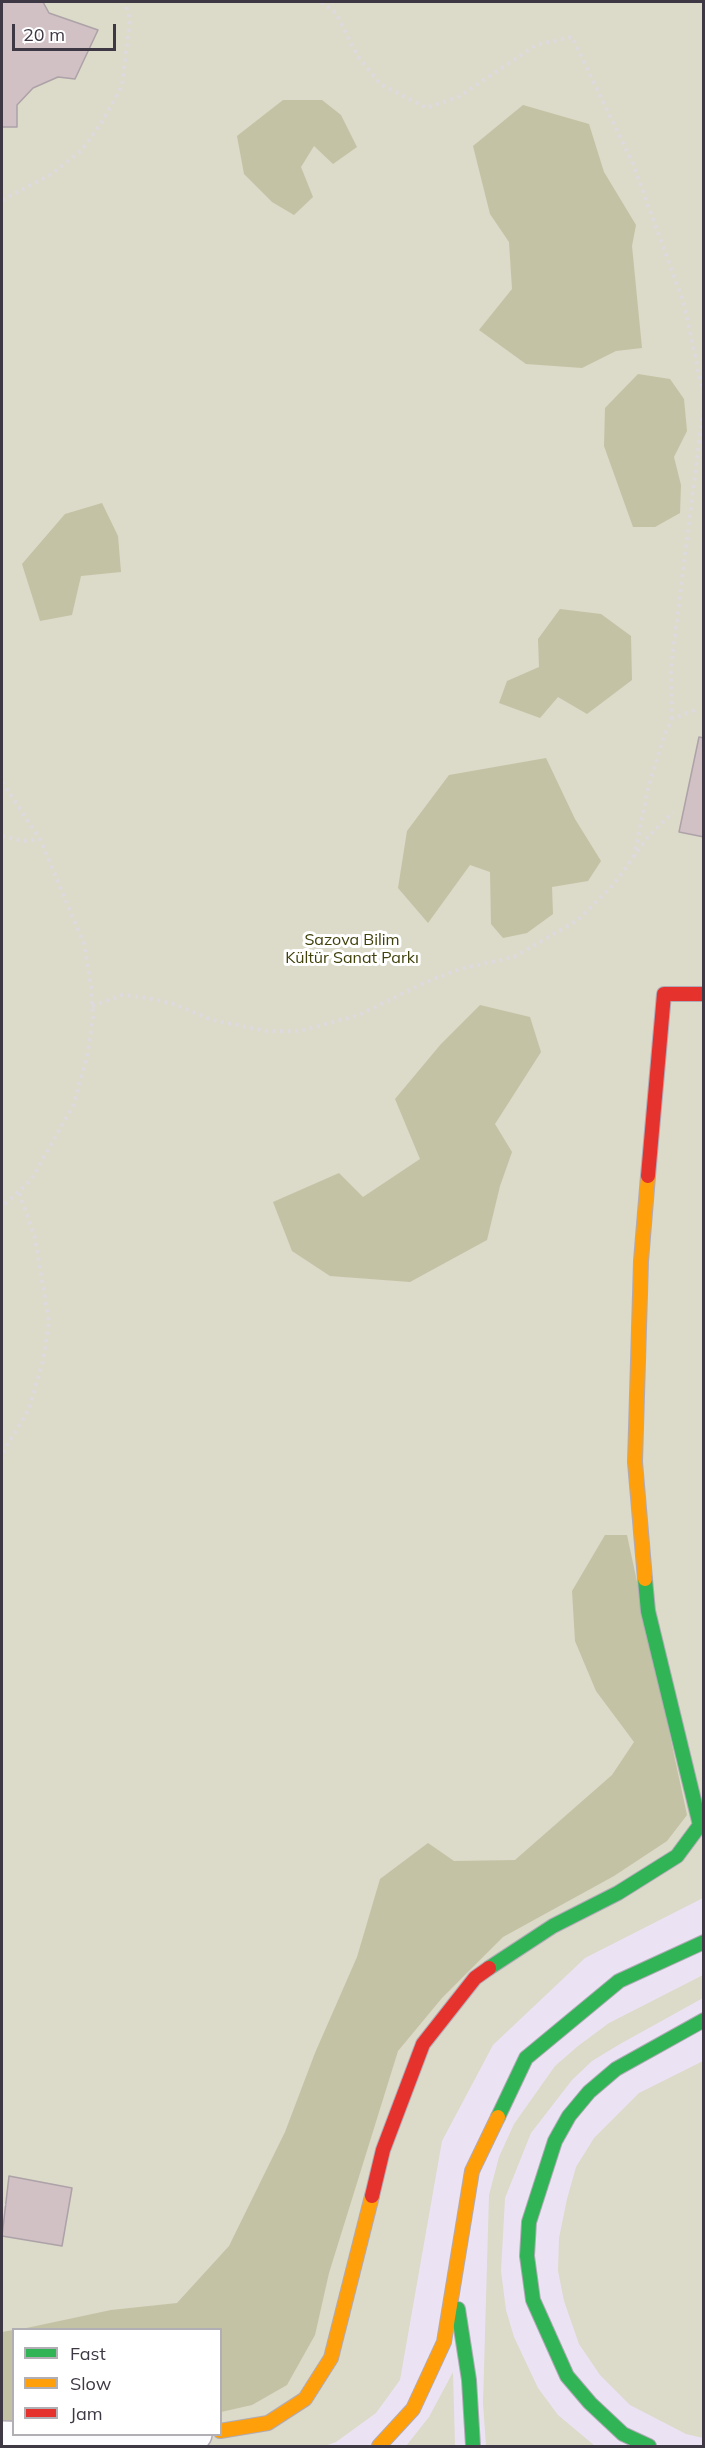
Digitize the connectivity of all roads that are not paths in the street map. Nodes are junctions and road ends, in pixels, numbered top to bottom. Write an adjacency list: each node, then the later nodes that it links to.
1 (704, 994): 5 (main road)
2 (704, 1942): 4 (main road)
3 (704, 2020): 10 (main road)
4 (454, 2283): 8 (main road); 9 (main road)
5 (222, 2431)
6 (165, 2436): 7 (street)
7 (2, 2438)
8 (379, 2446)
9 (473, 2446)
10 (649, 2446)

